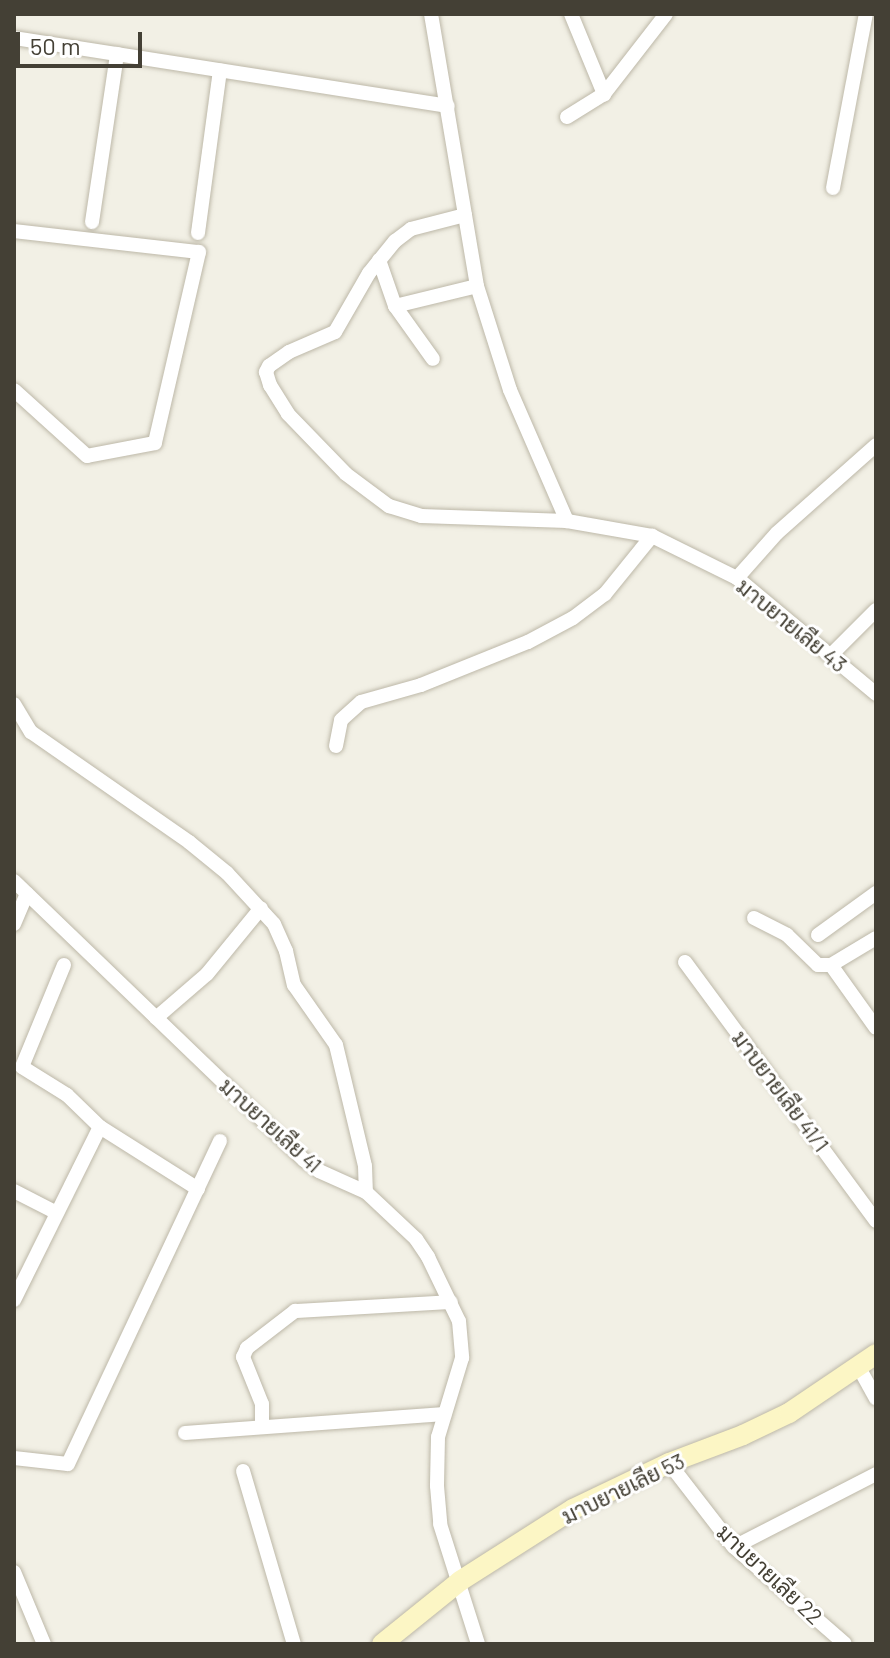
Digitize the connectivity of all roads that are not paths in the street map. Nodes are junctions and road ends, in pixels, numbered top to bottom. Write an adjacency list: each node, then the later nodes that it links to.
1 (431, 14): 9 (street)
2 (571, 14): 8 (street)
3 (666, 14): 8 (street)
4 (866, 14): 11 (street)
5 (14, 38): 6 (street)
6 (117, 54): 7 (street); 13 (street)
7 (220, 70): 9 (street); 15 (street)
8 (604, 94): 10 (street)
9 (448, 106): 12 (street)
10 (567, 117)
11 (833, 188)
12 (465, 215): 16 (street); 17 (street)
13 (92, 222)
14 (14, 231): 20 (street)
15 (198, 233)
16 (379, 260): 18 (street); 22 (street, มาบยายเลีย 43)
17 (477, 286): 18 (street); 22 (street)
18 (395, 306): 19 (street)
19 (433, 359)
20 (14, 390)
21 (876, 445): 24 (street)
22 (567, 521): 23 (street, มาบยายเลีย 43)
23 (652, 536): 24 (street, มาบยายเลีย 43); 29 (street)
24 (737, 578): 26 (street, มาบยายเลีย 43)
25 (876, 610): 26 (street)
26 (830, 656): 27 (street, มาบยายเลีย 43)
27 (876, 694)
28 (14, 704): 33 (street)
29 (336, 746)
30 (14, 881): 32 (street, มาบยายเลีย 41)
31 (876, 893): 36 (street)
32 (27, 894): 35 (street); 41 (street, มาบยายเลีย 41)
33 (261, 908): 41 (street); 47 (street)
34 (754, 918): 40 (street)
35 (14, 924)
36 (818, 935)
37 (876, 938): 40 (street)
38 (685, 962): 49 (street, มาบยายเลีย 41/1)
39 (64, 965): 43 (street)
40 (831, 965): 42 (street)
41 (156, 1018): 47 (street, มาบยายเลีย 41)
42 (876, 1028)
43 (100, 1127): 45 (street); 48 (street)
44 (220, 1141): 45 (street)
45 (198, 1189): 58 (street)
46 (14, 1191): 48 (street)
47 (366, 1192): 51 (street, มาบยายเลีย 41)
48 (57, 1213): 50 (street)
49 (876, 1221)
50 (14, 1300)
51 (451, 1302): 55 (street, มาบยายเลีย 41); 56 (street)
52 (876, 1354): 53 (street, มาบยายเลีย 53)
53 (858, 1366): 54 (street); 59 (street, มาบยายเลีย 53)
54 (876, 1398)
55 (444, 1414): 56 (street); 64 (street, มาบยายเลีย 41)
56 (262, 1427): 57 (street)
57 (185, 1433)
58 (14, 1458)
59 (669, 1463): 62 (street, มาบยายเลีย 22); 64 (street, มาบยายเลีย 53)
60 (243, 1471): 66 (street)
61 (876, 1474): 62 (street)
62 (734, 1547): 69 (street, มาบยายเลีย 22)
63 (14, 1572): 65 (street)
64 (460, 1581): 67 (street, มาบยายเลีย 53); 68 (street, มาบยายเลีย 41)
65 (44, 1644)
66 (294, 1644)
67 (382, 1644)
68 (478, 1644)
69 (845, 1644)

